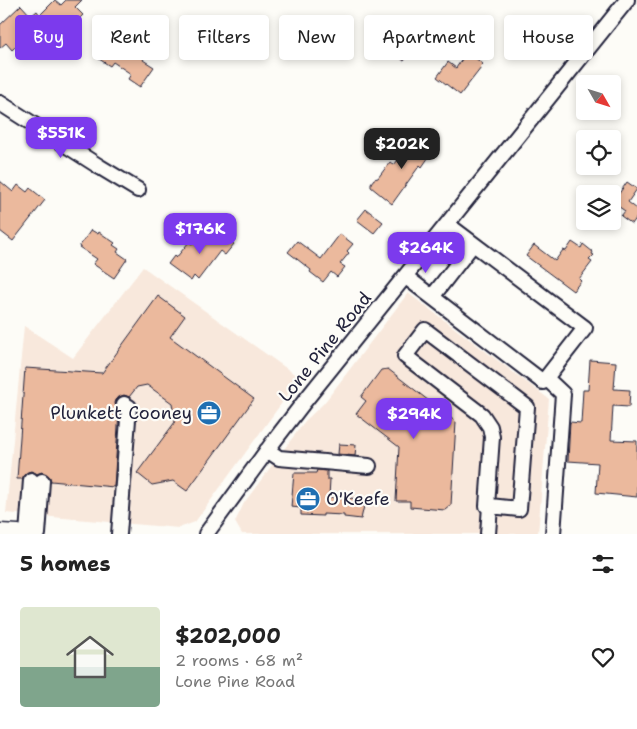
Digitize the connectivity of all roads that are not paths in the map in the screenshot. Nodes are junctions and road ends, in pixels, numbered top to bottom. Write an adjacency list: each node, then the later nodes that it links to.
1 (627, 0): 4 (street, Lone Pine Road)
2 (0, 103): 3 (street)
3 (138, 190)
4 (447, 224): 5 (street); 6 (street, Lone Pine Road)
5 (473, 244): 7 (street); 8 (street)
6 (406, 277): 7 (street); 10 (street, Lone Pine Road)
7 (432, 297): 8 (street)
8 (546, 378): 20 (street)
9 (124, 404): 17 (street)
10 (267, 450): 11 (street); 18 (street, Lone Pine Road)
11 (369, 466)
12 (490, 506): 12 (street); 19 (street)
13 (0, 533): 14 (main road)
14 (18, 534)
15 (27, 534): 16 (street)
16 (38, 534)
17 (120, 534)
18 (206, 534)
19 (488, 534)
20 (553, 534)

